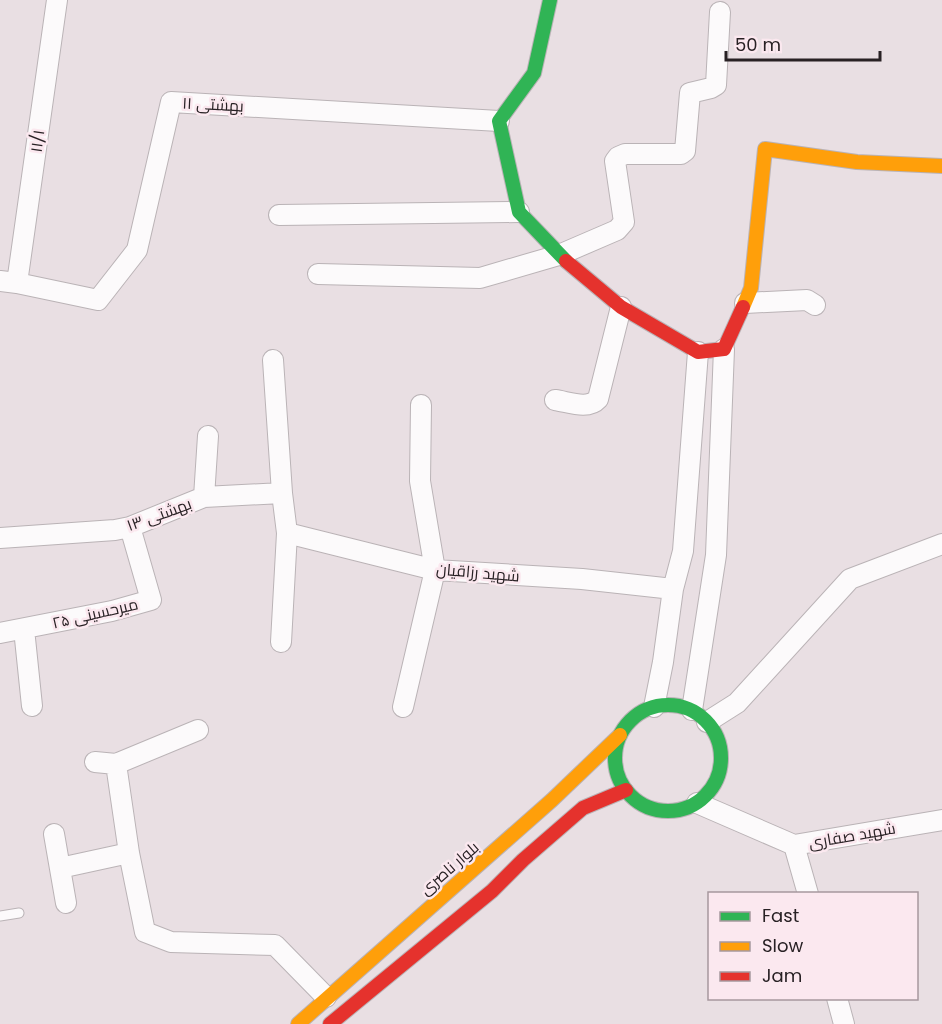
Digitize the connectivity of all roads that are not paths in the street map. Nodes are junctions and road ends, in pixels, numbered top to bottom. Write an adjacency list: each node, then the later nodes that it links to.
1 (57, 0): 10 (street, ۱۱/۱)
2 (550, 0): 4 (main road)
3 (720, 12): 8 (street)
4 (499, 121): 6 (main road); 10 (street, بهشتی ۱۱)
5 (942, 166): 11 (main road)
6 (519, 212): 7 (street); 8 (main road)
7 (279, 215)
8 (558, 255): 9 (street); 13 (main road)
9 (318, 274)
10 (9, 282)
11 (745, 303): 12 (street); 14 (main road)
12 (816, 305)
13 (621, 307): 15 (main road); 17 (street)
14 (724, 349): 15 (main road); 34 (street)
15 (698, 352): 27 (street)
16 (273, 360): 20 (street)
17 (555, 400)
18 (421, 405): 26 (street)
19 (208, 436): 21 (street)
20 (282, 493): 21 (street, بهشتی ۱۳); 23 (street)
21 (204, 497): 22 (street, بهشتی ۱۳)
22 (130, 527): 24 (street, بهشتی ۱۳); 28 (street, میرحسینی ۲۵)
23 (286, 533): 26 (street, شهید رزاقیان); 30 (street)
24 (0, 538)
25 (942, 543): 34 (street)
26 (435, 570): 27 (street, شهید رزاقیان); 33 (street)
27 (673, 589): 32 (street)
28 (24, 629): 29 (street, میرحسینی ۲۵); 31 (street)
29 (0, 633)
30 (281, 642)
31 (32, 706)
32 (654, 706): 34 (main road); 36 (main road)
33 (403, 707)
34 (700, 716): 40 (main road)
35 (198, 730): 38 (street)
36 (620, 735): 39 (main road); 50 (main road, بلوار ناصری)
37 (95, 762): 38 (street)
38 (116, 764): 44 (street)
39 (626, 790): 40 (main road); 52 (main road)
40 (697, 803): 43 (street, شهید صفاری)
41 (942, 820): 43 (street, شهید صفاری)
42 (54, 834): 45 (street)
43 (795, 844): 46 (street)
44 (129, 853): 45 (street); 50 (street)
45 (60, 868): 47 (street)
46 (807, 892)
47 (66, 903)
48 (19, 913): 49 (lane)
49 (0, 916)
50 (326, 997): 52 (main road); 53 (main road, بلوار ناصری)
51 (837, 1000): 54 (street)
52 (336, 1022)
53 (298, 1024)
54 (844, 1024)

